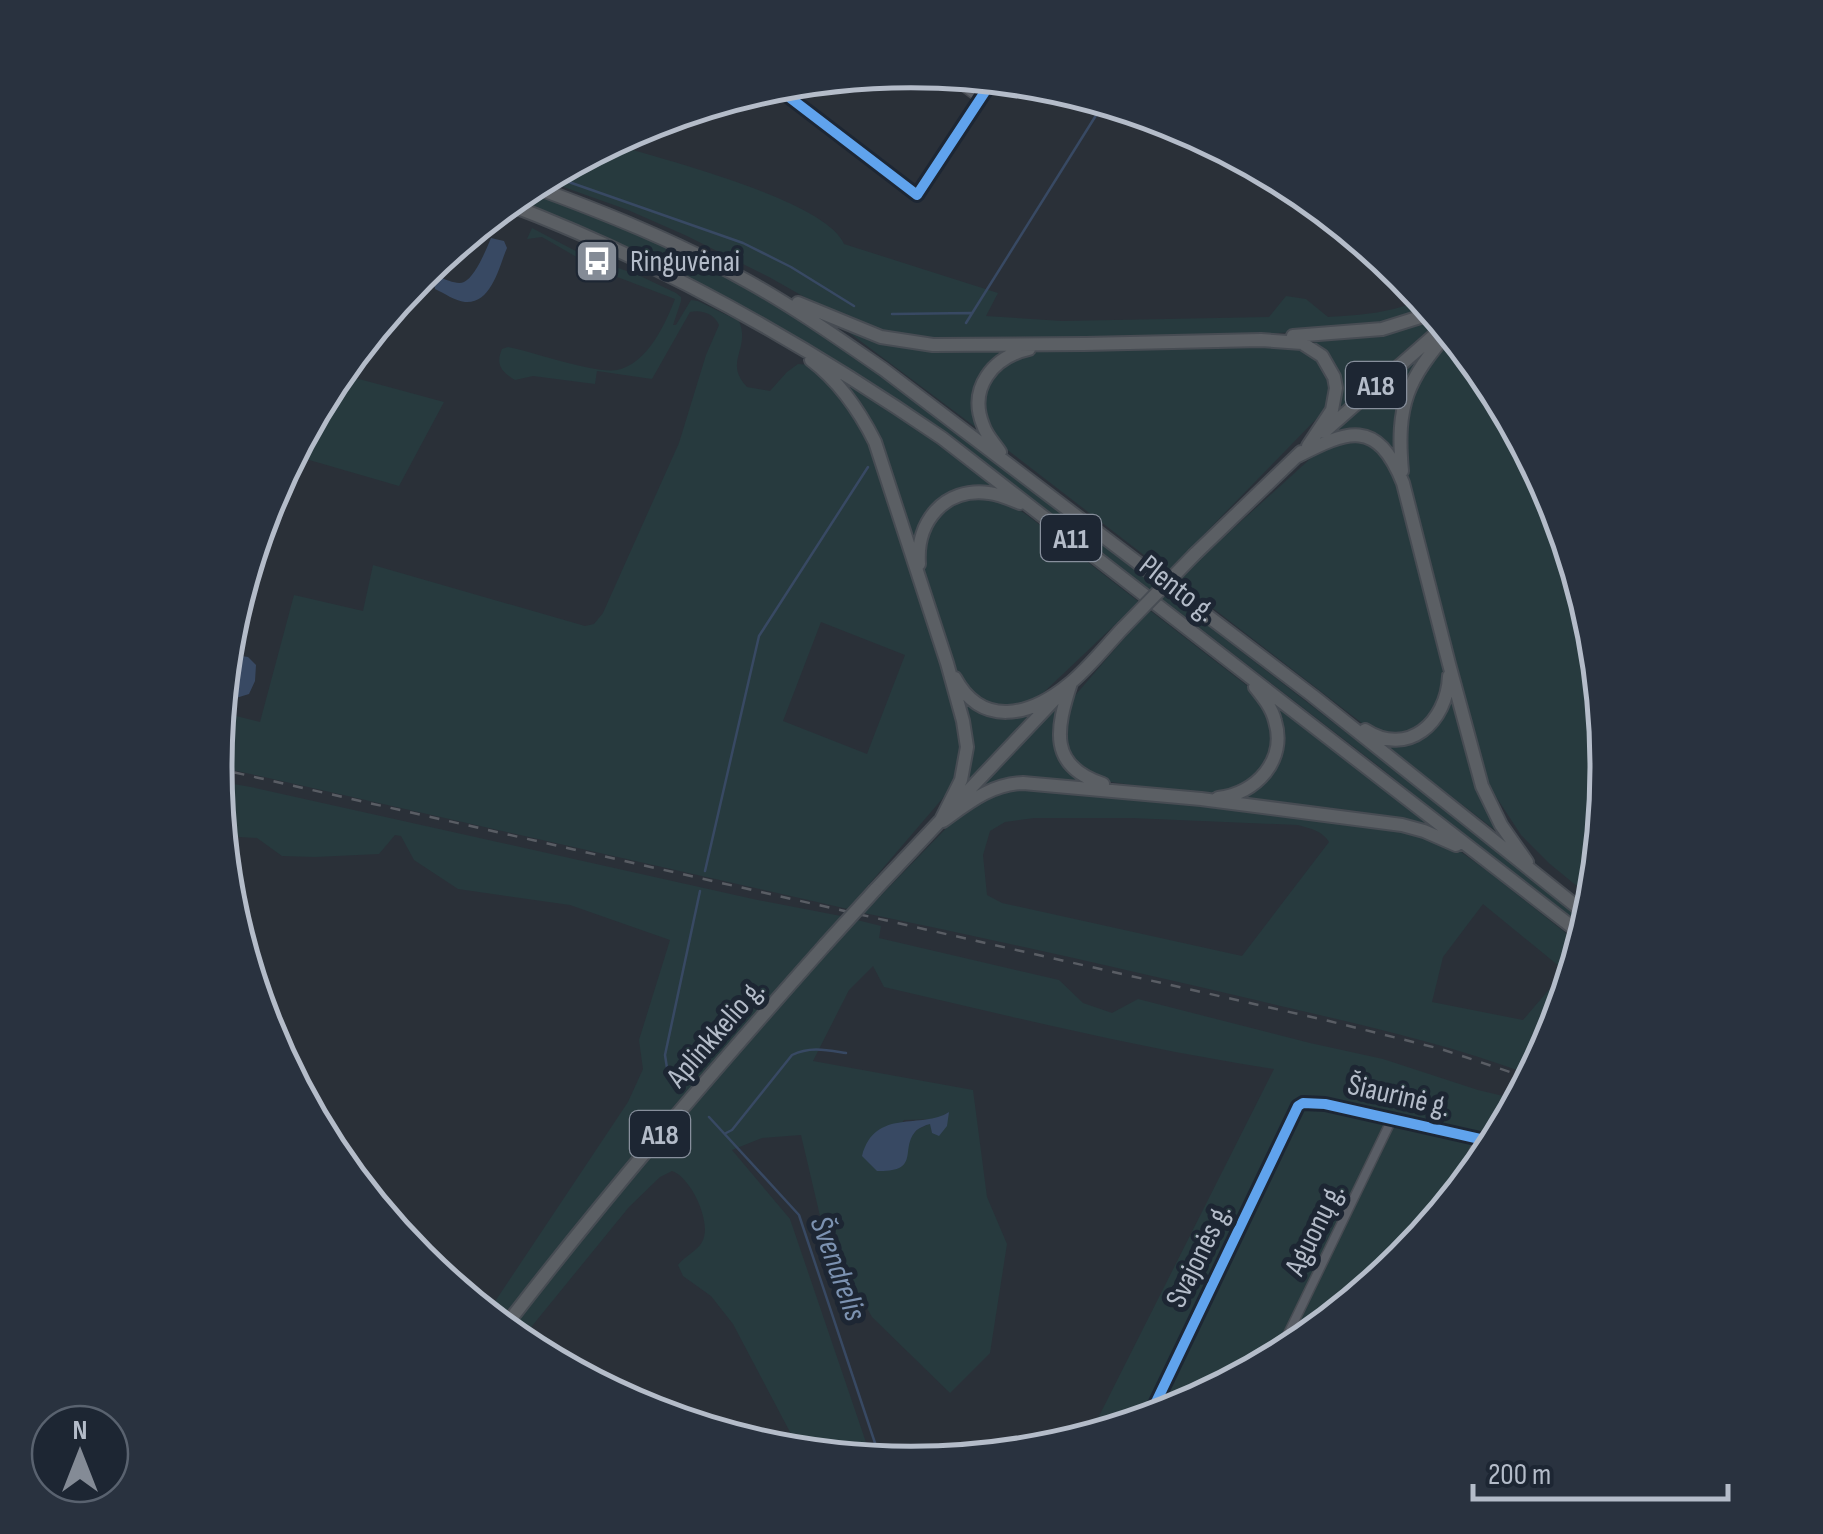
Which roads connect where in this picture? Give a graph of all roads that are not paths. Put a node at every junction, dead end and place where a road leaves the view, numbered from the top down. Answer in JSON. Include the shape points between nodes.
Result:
{"nodes":[{"id":1,"x":968,"y":90,"type":"edge"},
{"id":2,"x":985,"y":92,"type":"edge"},
{"id":3,"x":791,"y":99,"type":"edge"},
{"id":4,"x":980,"y":99,"type":"junction"},
{"id":5,"x":549,"y":193,"type":"edge"},
{"id":6,"x":523,"y":210,"type":"edge"},
{"id":7,"x":745,"y":280,"type":"junction"},
{"id":8,"x":747,"y":316,"type":"junction"},
{"id":9,"x":1420,"y":317,"type":"edge"},
{"id":10,"x":1437,"y":337,"type":"edge"},
{"id":11,"x":1260,"y":340,"type":"junction"},
{"id":12,"x":1440,"y":340,"type":"edge"},
{"id":13,"x":1085,"y":344,"type":"junction"},
{"id":14,"x":1308,"y":446,"type":"junction"},
{"id":15,"x":1296,"y":457,"type":"junction"},
{"id":16,"x":1011,"y":466,"type":"junction"},
{"id":17,"x":1403,"y":483,"type":"junction"},
{"id":18,"x":1032,"y":507,"type":"junction"},
{"id":19,"x":920,"y":582,"type":"junction"},
{"id":20,"x":947,"y":662,"type":"junction"},
{"id":21,"x":1448,"y":664,"type":"junction"},
{"id":22,"x":1242,"y":670,"type":"junction"},
{"id":23,"x":1070,"y":684,"type":"junction"},
{"id":24,"x":1313,"y":696,"type":"junction"},
{"id":25,"x":1124,"y":791,"type":"junction"},
{"id":26,"x":1201,"y":799,"type":"junction"},
{"id":27,"x":939,"y":822,"type":"junction"},
{"id":28,"x":1502,"y":872,"type":"junction"},
{"id":29,"x":1534,"y":872,"type":"junction"},
{"id":30,"x":1576,"y":907,"type":"edge"},
{"id":31,"x":1572,"y":927,"type":"edge"},
{"id":32,"x":1294,"y":1112,"type":"joint"},
{"id":33,"x":1392,"y":1119,"type":"junction"},
{"id":34,"x":1480,"y":1139,"type":"edge"},
{"id":35,"x":513,"y":1317,"type":"edge"},
{"id":36,"x":1288,"y":1332,"type":"edge"},
{"id":37,"x":1156,"y":1401,"type":"edge"}],
"edges":[{"from":1,"to":4,"type":"street"},
{"from":2,"to":4,"type":"street"},
{"from":3,"to":4,"type":"street","via":[[917,195]]},
{"from":5,"to":7,"type":"highway","name":"Plento g.","number":"A11"},
{"from":6,"to":8,"type":"highway","name":"Plento g.","number":"A11"},
{"from":7,"to":13,"type":"highway","via":[[856,329],[906,342]]},
{"from":7,"to":16,"type":"highway","name":"Plento g.","number":"A11","via":[[883,368]]},
{"from":8,"to":18,"type":"highway","name":"Plento g.","number":"A11","via":[[891,403]]},
{"from":8,"to":19,"type":"highway","via":[[814,362],[863,417]]},
{"from":9,"to":11,"type":"highway","via":[[1382,330]]},
{"from":10,"to":14,"type":"highway","name":"Aplinkkelio g.","number":"A18"},
{"from":11,"to":13,"type":"highway"},
{"from":11,"to":14,"type":"highway","via":[[1302,344],[1329,365],[1335,400]]},
{"from":12,"to":17,"type":"highway","via":[[1403,404]]},
{"from":13,"to":16,"type":"highway","via":[[1017,352],[985,378],[978,398],[982,424]]},
{"from":14,"to":15,"type":"highway","name":"Aplinkkelio g.","number":"A18"},
{"from":15,"to":17,"type":"highway","via":[[1334,438],[1362,436],[1384,448]]},
{"from":15,"to":23,"type":"highway","name":"Aplinkkelio g.","number":"A18","bridge":true},
{"from":16,"to":24,"type":"highway","name":"Plento g.","number":"A11"},
{"from":17,"to":21,"type":"highway"},
{"from":18,"to":19,"type":"highway","via":[[992,493],[944,502],[920,540]]},
{"from":18,"to":22,"type":"highway","name":"Plento g.","number":"A11"},
{"from":19,"to":20,"type":"highway"},
{"from":20,"to":23,"type":"highway","via":[[970,698],[994,711],[1022,710]]},
{"from":20,"to":27,"type":"highway","via":[[967,747],[961,780]]},
{"from":21,"to":24,"type":"highway","via":[[1443,708],[1410,736],[1374,736]]},
{"from":21,"to":29,"type":"highway","via":[[1490,806]]},
{"from":22,"to":26,"type":"highway","via":[[1275,719],[1274,756],[1264,776],[1242,792]]},
{"from":22,"to":28,"type":"highway","name":"Plento g.","number":"A11"},
{"from":23,"to":25,"type":"highway","via":[[1060,716],[1065,758],[1085,778]]},
{"from":23,"to":27,"type":"highway","name":"Aplinkkelio g.","number":"A18"},
{"from":24,"to":29,"type":"highway","name":"Plento g.","number":"A11"},
{"from":25,"to":26,"type":"highway"},
{"from":25,"to":27,"type":"highway","via":[[1010,783]]},
{"from":26,"to":28,"type":"highway","via":[[1402,825],[1447,839]]},
{"from":27,"to":35,"type":"highway","name":"Aplinkkelio g.","number":"A18","bridge":true,"via":[[722,1061]]},
{"from":28,"to":31,"type":"highway","name":"Plento g.","number":"A11"},
{"from":29,"to":30,"type":"highway","name":"Plento g.","number":"A11"},
{"from":32,"to":33,"type":"street","name":"Šiaurinė g.","via":[[1313,1102]]},
{"from":32,"to":37,"type":"street","name":"Svajonės g."},
{"from":33,"to":34,"type":"street","name":"Šiaurinė g."},
{"from":33,"to":36,"type":"street","name":"Aguonų g."}]}
